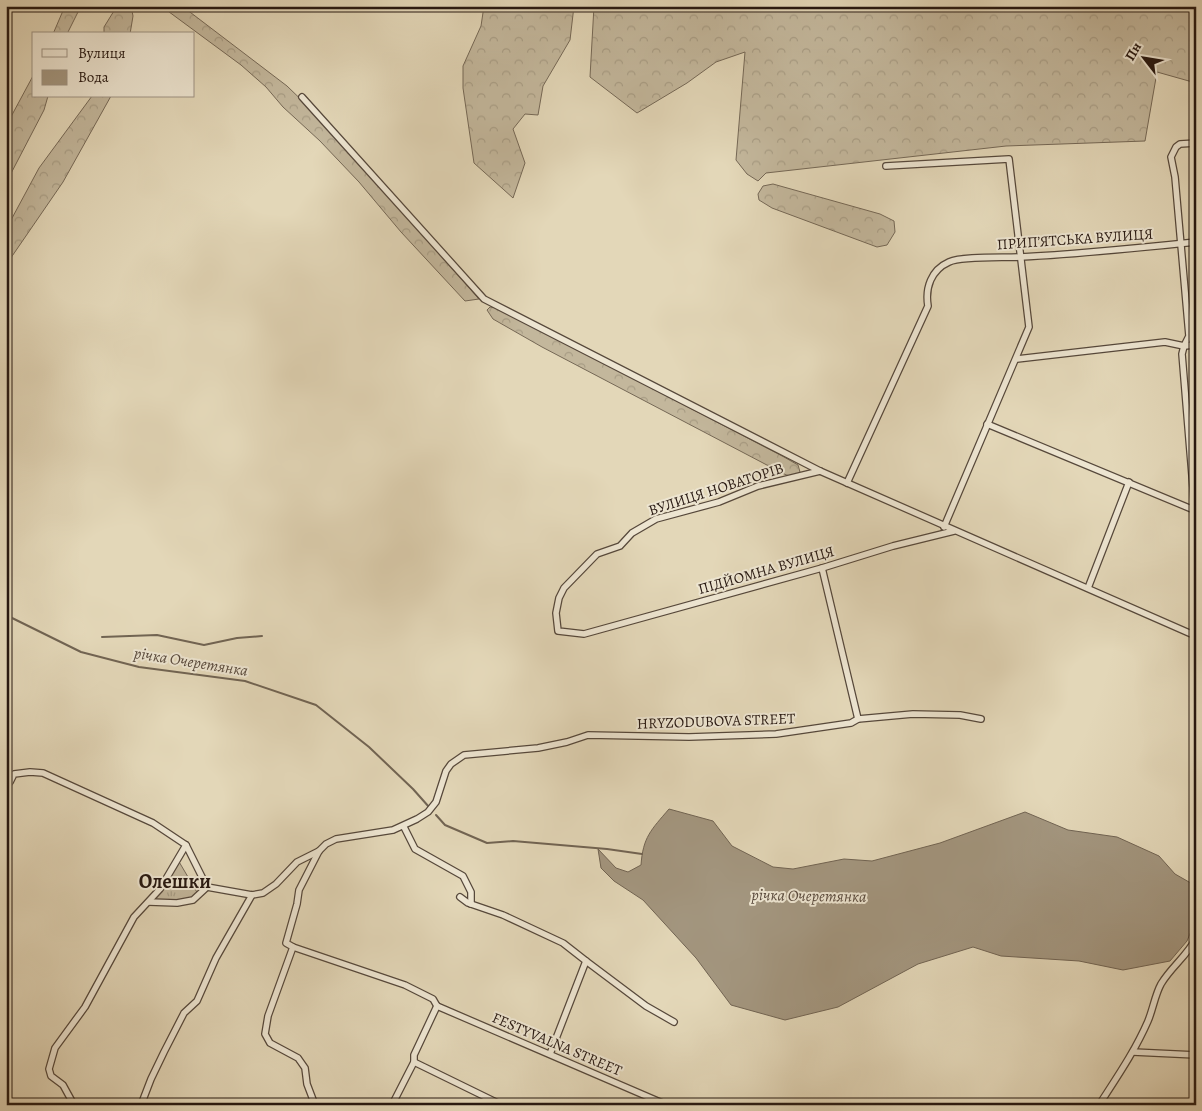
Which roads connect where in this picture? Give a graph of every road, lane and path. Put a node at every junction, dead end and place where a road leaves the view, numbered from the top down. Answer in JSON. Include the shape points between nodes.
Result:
{"nodes":[{"id":1,"x":302,"y":97,"type":"dead end"},
{"id":2,"x":1196,"y":143,"type":"edge"},
{"id":3,"x":886,"y":166,"type":"dead end"},
{"id":4,"x":1196,"y":242,"type":"edge"},
{"id":5,"x":1181,"y":244,"type":"junction"},
{"id":6,"x":1020,"y":257,"type":"junction"},
{"id":7,"x":1196,"y":345,"type":"edge"},
{"id":8,"x":1184,"y":346,"type":"junction"},
{"id":9,"x":1016,"y":359,"type":"junction"},
{"id":10,"x":987,"y":424,"type":"junction"},
{"id":11,"x":820,"y":471,"type":"junction"},
{"id":12,"x":1129,"y":482,"type":"junction"},
{"id":13,"x":848,"y":483,"type":"junction"},
{"id":14,"x":1194,"y":510,"type":"junction"},
{"id":15,"x":944,"y":527,"type":"junction"},
{"id":16,"x":954,"y":531,"type":"junction"},
{"id":17,"x":1195,"y":539,"type":"edge"},
{"id":18,"x":822,"y":568,"type":"junction"},
{"id":19,"x":1088,"y":588,"type":"junction"},
{"id":20,"x":1196,"y":601,"type":"edge"},
{"id":21,"x":584,"y":634,"type":"joint"},
{"id":22,"x":1196,"y":636,"type":"edge"},
{"id":23,"x":858,"y":719,"type":"junction"},
{"id":24,"x":982,"y":720,"type":"dead end"},
{"id":25,"x":10,"y":782,"type":"dead end"},
{"id":26,"x":404,"y":826,"type":"junction"},
{"id":27,"x":186,"y":845,"type":"junction"},
{"id":28,"x":319,"y":851,"type":"junction"},
{"id":29,"x":207,"y":887,"type":"junction"},
{"id":30,"x":252,"y":895,"type":"junction"},
{"id":31,"x":460,"y":897,"type":"dead end"},
{"id":32,"x":149,"y":902,"type":"junction"},
{"id":33,"x":471,"y":904,"type":"junction"},
{"id":34,"x":1196,"y":938,"type":"edge"},
{"id":35,"x":293,"y":947,"type":"junction"},
{"id":36,"x":586,"y":961,"type":"junction"},
{"id":37,"x":437,"y":1006,"type":"junction"},
{"id":38,"x":674,"y":1022,"type":"dead end"},
{"id":39,"x":1133,"y":1052,"type":"junction"},
{"id":40,"x":550,"y":1054,"type":"junction"},
{"id":41,"x":1196,"y":1055,"type":"edge"},
{"id":42,"x":414,"y":1062,"type":"junction"},
{"id":43,"x":74,"y":1105,"type":"edge"},
{"id":44,"x":141,"y":1105,"type":"edge"},
{"id":45,"x":315,"y":1105,"type":"edge"},
{"id":46,"x":392,"y":1105,"type":"edge"},
{"id":47,"x":502,"y":1105,"type":"edge"},
{"id":48,"x":667,"y":1105,"type":"edge"},
{"id":49,"x":1100,"y":1105,"type":"edge"}],
"edges":[{"from":1,"to":11,"type":"street","via":[[484,299]]},
{"from":2,"to":5,"type":"street","via":[[1180,144],[1172,157]]},
{"from":3,"to":6,"type":"street","via":[[1009,159]]},
{"from":4,"to":5,"type":"street","name":"ПРИП’ЯТСЬКА ВУЛИЦЯ"},
{"from":5,"to":6,"type":"street","name":"ПРИП’ЯТСЬКА ВУЛИЦЯ"},
{"from":5,"to":8,"type":"street","via":[[1189,336]]},
{"from":6,"to":9,"type":"street","via":[[1029,327]]},
{"from":6,"to":13,"type":"street","name":"ПРИП’ЯТСЬКА ВУЛИЦЯ","via":[[957,259],[936,270],[926,296],[928,306]]},
{"from":7,"to":8,"type":"street"},
{"from":8,"to":9,"type":"street","via":[[1165,342]]},
{"from":8,"to":14,"type":"street"},
{"from":9,"to":10,"type":"street"},
{"from":10,"to":12,"type":"street"},
{"from":10,"to":15,"type":"street"},
{"from":11,"to":13,"type":"street"},
{"from":11,"to":21,"type":"street","name":"ВУЛИЦЯ НОВАТОРІВ","via":[[758,486],[719,502],[656,519],[632,533],[620,546],[597,554],[564,588],[556,613],[558,630]]},
{"from":12,"to":14,"type":"street"},
{"from":12,"to":19,"type":"street"},
{"from":13,"to":15,"type":"street"},
{"from":14,"to":17,"type":"street"},
{"from":15,"to":16,"type":"street"},
{"from":16,"to":18,"type":"street","name":"ПІДЙОМНА ВУЛИЦЯ"},
{"from":16,"to":19,"type":"street"},
{"from":17,"to":20,"type":"street"},
{"from":18,"to":21,"type":"street","name":"ПІДЙОМНА ВУЛИЦЯ"},
{"from":18,"to":23,"type":"street"},
{"from":19,"to":22,"type":"street"},
{"from":23,"to":24,"type":"street","name":"HRYZODUBOVA STREET","via":[[913,714],[960,715]]},
{"from":23,"to":26,"type":"street","name":"HRYZODUBOVA STREET","via":[[851,723],[776,734],[689,737],[588,735],[538,748],[464,754],[446,771],[436,802],[428,812]]},
{"from":25,"to":27,"type":"street","via":[[14,774],[43,773],[153,823]]},
{"from":26,"to":28,"type":"street","name":"HRYZODUBOVA STREET","via":[[336,839]]},
{"from":26,"to":33,"type":"street","via":[[415,849],[463,876],[471,892]]},
{"from":27,"to":29,"type":"street"},
{"from":27,"to":32,"type":"street"},
{"from":28,"to":30,"type":"street","name":"HRYZODUBOVA STREET","via":[[297,862],[263,893]]},
{"from":28,"to":35,"type":"street","via":[[299,890],[286,943]]},
{"from":29,"to":30,"type":"street"},
{"from":29,"to":32,"type":"street","via":[[193,900]]},
{"from":30,"to":44,"type":"street","via":[[216,958],[198,1002],[184,1013]]},
{"from":31,"to":33,"type":"street"},
{"from":32,"to":43,"type":"street","via":[[134,917],[85,1007],[55,1048],[49,1070],[51,1076],[64,1085]]},
{"from":33,"to":36,"type":"street","via":[[563,943]]},
{"from":34,"to":39,"type":"street","via":[[1158,989]]},
{"from":35,"to":37,"type":"street","name":"FESTYVALNA STREET","via":[[405,985],[433,999]]},
{"from":35,"to":45,"type":"street","via":[[268,1016],[265,1034],[270,1043],[298,1058],[305,1068]]},
{"from":36,"to":38,"type":"street","via":[[646,1006]]},
{"from":36,"to":40,"type":"street"},
{"from":37,"to":40,"type":"street","name":"FESTYVALNA STREET"},
{"from":37,"to":42,"type":"street","via":[[414,1054]]},
{"from":39,"to":41,"type":"street"},
{"from":39,"to":49,"type":"street"},
{"from":40,"to":48,"type":"street","name":"FESTYVALNA STREET"},
{"from":42,"to":46,"type":"street"},
{"from":42,"to":47,"type":"street"}]}
